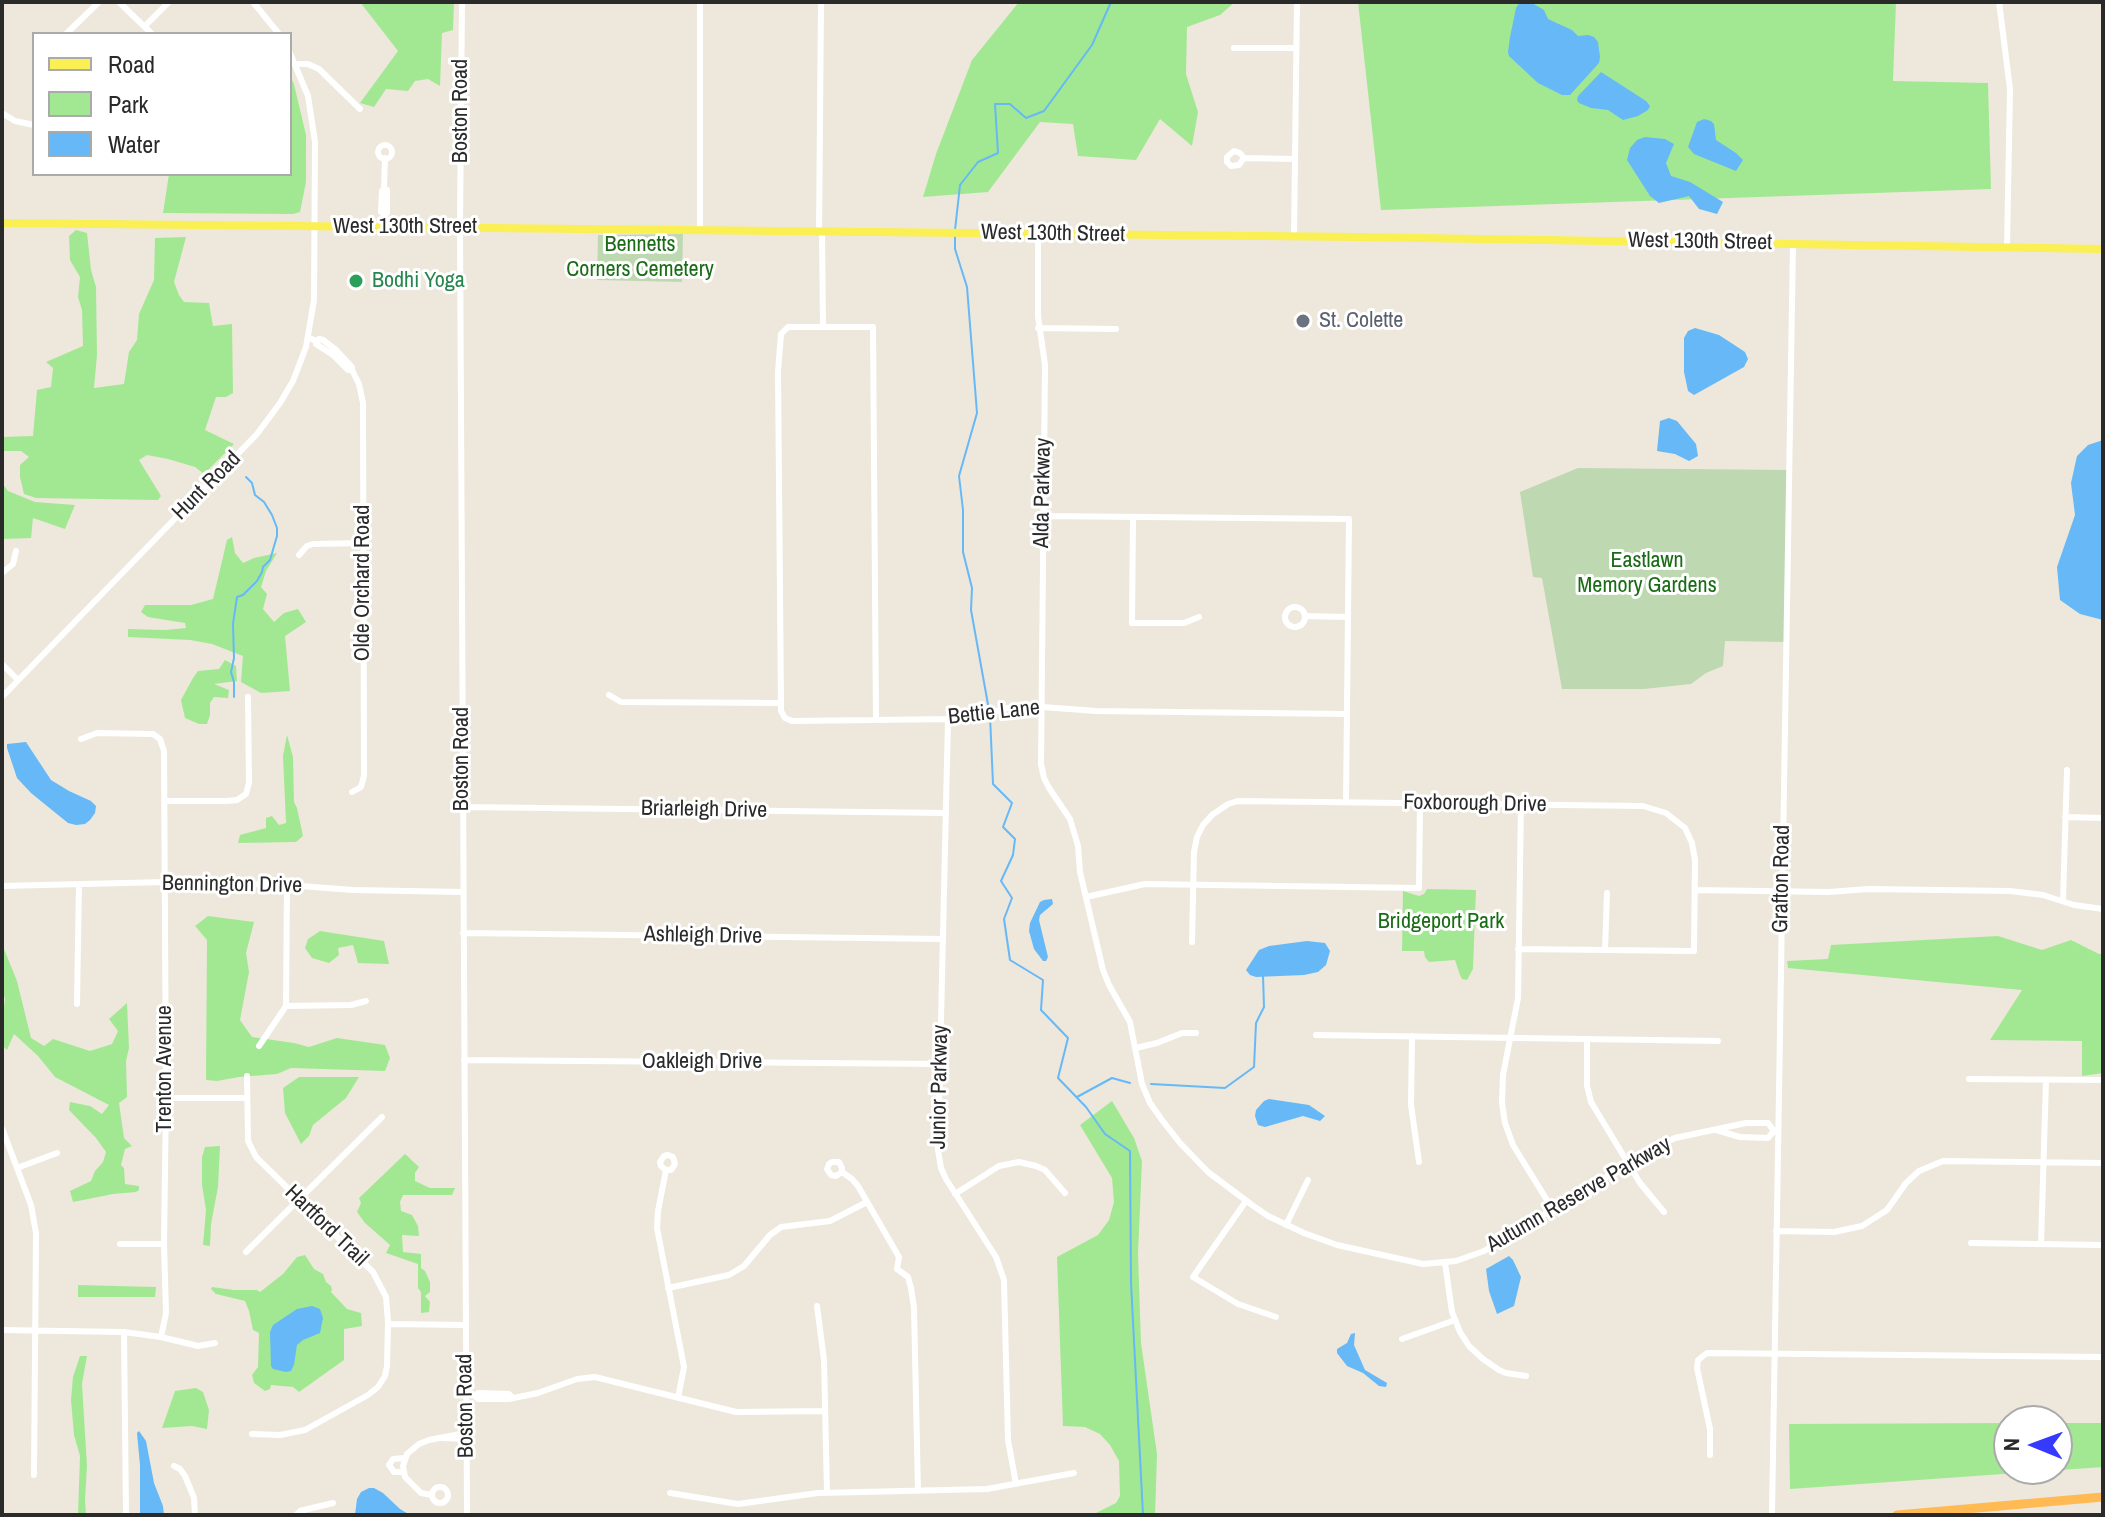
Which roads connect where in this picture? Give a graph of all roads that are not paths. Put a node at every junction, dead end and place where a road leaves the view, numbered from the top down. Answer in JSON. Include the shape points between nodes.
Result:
{"nodes":[{"id":1,"x":99,"y":2,"type":"edge"},
{"id":2,"x":119,"y":2,"type":"edge"},
{"id":3,"x":169,"y":2,"type":"edge"},
{"id":4,"x":253,"y":2,"type":"edge"},
{"id":5,"x":462,"y":2,"type":"edge"},
{"id":6,"x":700,"y":2,"type":"edge"},
{"id":7,"x":821,"y":2,"type":"edge"},
{"id":8,"x":1297,"y":2,"type":"edge"},
{"id":9,"x":1999,"y":2,"type":"edge"},
{"id":10,"x":145,"y":26,"type":"junction"},
{"id":11,"x":68,"y":32,"type":"edge"},
{"id":12,"x":150,"y":32,"type":"edge"},
{"id":13,"x":277,"y":32,"type":"edge"},
{"id":14,"x":1234,"y":48,"type":"dead end"},
{"id":15,"x":1296,"y":48,"type":"junction"},
{"id":16,"x":292,"y":57,"type":"edge"},
{"id":17,"x":295,"y":64,"type":"junction"},
{"id":18,"x":360,"y":109,"type":"dead end"},
{"id":19,"x":2,"y":113,"type":"edge"},
{"id":20,"x":32,"y":125,"type":"edge"},
{"id":21,"x":385,"y":158,"type":"dead end"},
{"id":22,"x":1244,"y":158,"type":"dead end"},
{"id":23,"x":1295,"y":159,"type":"junction"},
{"id":24,"x":2,"y":223,"type":"edge"},
{"id":25,"x":315,"y":227,"type":"junction"},
{"id":26,"x":384,"y":227,"type":"junction"},
{"id":27,"x":460,"y":227,"type":"junction"},
{"id":28,"x":700,"y":230,"type":"junction"},
{"id":29,"x":821,"y":232,"type":"junction"},
{"id":30,"x":1038,"y":234,"type":"junction"},
{"id":31,"x":1294,"y":237,"type":"junction"},
{"id":32,"x":1793,"y":243,"type":"junction"},
{"id":33,"x":2007,"y":247,"type":"junction"},
{"id":34,"x":2103,"y":249,"type":"edge"},
{"id":35,"x":823,"y":327,"type":"junction"},
{"id":36,"x":1038,"y":328,"type":"junction"},
{"id":37,"x":1116,"y":329,"type":"dead end"},
{"id":38,"x":312,"y":339,"type":"junction"},
{"id":39,"x":1043,"y":516,"type":"junction"},
{"id":40,"x":1133,"y":517,"type":"junction"},
{"id":41,"x":363,"y":543,"type":"junction"},
{"id":42,"x":16,"y":551,"type":"dead end"},
{"id":43,"x":299,"y":555,"type":"dead end"},
{"id":44,"x":2,"y":573,"type":"edge"},
{"id":45,"x":1305,"y":616,"type":"dead end"},
{"id":46,"x":1199,"y":617,"type":"dead end"},
{"id":47,"x":1348,"y":617,"type":"junction"},
{"id":48,"x":2,"y":664,"type":"edge"},
{"id":49,"x":18,"y":680,"type":"junction"},
{"id":50,"x":609,"y":695,"type":"dead end"},
{"id":51,"x":2,"y":697,"type":"edge"},
{"id":52,"x":248,"y":697,"type":"dead end"},
{"id":53,"x":781,"y":703,"type":"junction"},
{"id":54,"x":1041,"y":707,"type":"junction"},
{"id":55,"x":1346,"y":714,"type":"junction"},
{"id":56,"x":948,"y":719,"type":"junction"},
{"id":57,"x":876,"y":720,"type":"junction"},
{"id":58,"x":81,"y":739,"type":"dead end"},
{"id":59,"x":1040,"y":753,"type":"joint"},
{"id":60,"x":2067,"y":770,"type":"dead end"},
{"id":61,"x":352,"y":792,"type":"dead end"},
{"id":62,"x":164,"y":801,"type":"junction"},
{"id":63,"x":1346,"y":802,"type":"junction"},
{"id":64,"x":1420,"y":803,"type":"junction"},
{"id":65,"x":1521,"y":804,"type":"junction"},
{"id":66,"x":463,"y":807,"type":"junction"},
{"id":67,"x":946,"y":813,"type":"junction"},
{"id":68,"x":2065,"y":817,"type":"junction"},
{"id":69,"x":2103,"y":818,"type":"edge"},
{"id":70,"x":165,"y":882,"type":"junction"},
{"id":71,"x":79,"y":884,"type":"junction"},
{"id":72,"x":1193,"y":884,"type":"junction"},
{"id":73,"x":287,"y":885,"type":"junction"},
{"id":74,"x":2,"y":886,"type":"edge"},
{"id":75,"x":1695,"y":890,"type":"junction"},
{"id":76,"x":463,"y":892,"type":"junction"},
{"id":77,"x":1781,"y":892,"type":"junction"},
{"id":78,"x":1607,"y":893,"type":"dead end"},
{"id":79,"x":1086,"y":897,"type":"junction"},
{"id":80,"x":2063,"y":901,"type":"junction"},
{"id":81,"x":2103,"y":909,"type":"edge"},
{"id":82,"x":463,"y":933,"type":"junction"},
{"id":83,"x":943,"y":939,"type":"junction"},
{"id":84,"x":1192,"y":942,"type":"dead end"},
{"id":85,"x":1518,"y":949,"type":"junction"},
{"id":86,"x":1605,"y":950,"type":"junction"},
{"id":87,"x":366,"y":1001,"type":"dead end"},
{"id":88,"x":77,"y":1004,"type":"dead end"},
{"id":89,"x":286,"y":1006,"type":"junction"},
{"id":90,"x":1196,"y":1033,"type":"dead end"},
{"id":91,"x":1316,"y":1035,"type":"dead end"},
{"id":92,"x":1412,"y":1036,"type":"junction"},
{"id":93,"x":1510,"y":1038,"type":"junction"},
{"id":94,"x":1587,"y":1039,"type":"junction"},
{"id":95,"x":1718,"y":1041,"type":"dead end"},
{"id":96,"x":259,"y":1046,"type":"dead end"},
{"id":97,"x":1136,"y":1048,"type":"junction"},
{"id":98,"x":464,"y":1060,"type":"junction"},
{"id":99,"x":940,"y":1064,"type":"junction"},
{"id":100,"x":247,"y":1076,"type":"dead end"},
{"id":101,"x":1969,"y":1079,"type":"dead end"},
{"id":102,"x":2046,"y":1080,"type":"junction"},
{"id":103,"x":2103,"y":1080,"type":"edge"},
{"id":104,"x":166,"y":1098,"type":"junction"},
{"id":105,"x":247,"y":1098,"type":"junction"},
{"id":106,"x":382,"y":1117,"type":"dead end"},
{"id":107,"x":2,"y":1128,"type":"edge"},
{"id":108,"x":1716,"y":1130,"type":"junction"},
{"id":109,"x":1776,"y":1131,"type":"junction"},
{"id":110,"x":57,"y":1153,"type":"dead end"},
{"id":111,"x":1419,"y":1162,"type":"dead end"},
{"id":112,"x":2043,"y":1162,"type":"junction"},
{"id":113,"x":2103,"y":1163,"type":"edge"},
{"id":114,"x":1628,"y":1164,"type":"junction"},
{"id":115,"x":17,"y":1168,"type":"junction"},
{"id":116,"x":666,"y":1170,"type":"dead end"},
{"id":117,"x":842,"y":1172,"type":"dead end"},
{"id":118,"x":1308,"y":1180,"type":"dead end"},
{"id":119,"x":1065,"y":1193,"type":"dead end"},
{"id":120,"x":955,"y":1194,"type":"junction"},
{"id":121,"x":299,"y":1200,"type":"junction"},
{"id":122,"x":1246,"y":1201,"type":"junction"},
{"id":123,"x":867,"y":1202,"type":"junction"},
{"id":124,"x":1553,"y":1210,"type":"junction"},
{"id":125,"x":1664,"y":1212,"type":"dead end"},
{"id":126,"x":1286,"y":1225,"type":"junction"},
{"id":127,"x":1776,"y":1231,"type":"junction"},
{"id":128,"x":1971,"y":1243,"type":"dead end"},
{"id":129,"x":120,"y":1244,"type":"dead end"},
{"id":130,"x":164,"y":1244,"type":"junction"},
{"id":131,"x":2041,"y":1244,"type":"junction"},
{"id":132,"x":2103,"y":1245,"type":"edge"},
{"id":133,"x":246,"y":1252,"type":"dead end"},
{"id":134,"x":1445,"y":1263,"type":"junction"},
{"id":135,"x":668,"y":1288,"type":"junction"},
{"id":136,"x":817,"y":1306,"type":"dead end"},
{"id":137,"x":1276,"y":1317,"type":"dead end"},
{"id":138,"x":1455,"y":1320,"type":"junction"},
{"id":139,"x":388,"y":1324,"type":"junction"},
{"id":140,"x":465,"y":1325,"type":"junction"},
{"id":141,"x":2,"y":1330,"type":"edge"},
{"id":142,"x":35,"y":1330,"type":"junction"},
{"id":143,"x":124,"y":1332,"type":"junction"},
{"id":144,"x":161,"y":1337,"type":"junction"},
{"id":145,"x":1402,"y":1339,"type":"dead end"},
{"id":146,"x":215,"y":1343,"type":"dead end"},
{"id":147,"x":1775,"y":1353,"type":"junction"},
{"id":148,"x":2103,"y":1357,"type":"edge"},
{"id":149,"x":1526,"y":1376,"type":"dead end"},
{"id":150,"x":466,"y":1397,"type":"junction"},
{"id":151,"x":678,"y":1398,"type":"junction"},
{"id":152,"x":825,"y":1411,"type":"junction"},
{"id":153,"x":252,"y":1434,"type":"dead end"},
{"id":154,"x":466,"y":1436,"type":"junction"},
{"id":155,"x":1710,"y":1455,"type":"dead end"},
{"id":156,"x":405,"y":1458,"type":"junction"},
{"id":157,"x":174,"y":1466,"type":"dead end"},
{"id":158,"x":404,"y":1472,"type":"junction"},
{"id":159,"x":1074,"y":1473,"type":"dead end"},
{"id":160,"x":34,"y":1475,"type":"dead end"},
{"id":161,"x":1016,"y":1484,"type":"junction"},
{"id":162,"x":918,"y":1491,"type":"junction"},
{"id":163,"x":670,"y":1493,"type":"dead end"},
{"id":164,"x":827,"y":1493,"type":"junction"},
{"id":165,"x":432,"y":1495,"type":"dead end"},
{"id":166,"x":2103,"y":1497,"type":"edge"},
{"id":167,"x":333,"y":1503,"type":"dead end"},
{"id":168,"x":126,"y":1515,"type":"edge"},
{"id":169,"x":195,"y":1515,"type":"edge"},
{"id":170,"x":296,"y":1515,"type":"edge"},
{"id":171,"x":467,"y":1515,"type":"edge"},
{"id":172,"x":1772,"y":1515,"type":"edge"},
{"id":173,"x":1897,"y":1515,"type":"edge"}],
"edges":[{"from":1,"to":11,"type":"street"},
{"from":2,"to":10,"type":"street"},
{"from":3,"to":10,"type":"street"},
{"from":4,"to":13,"type":"street"},
{"from":5,"to":27,"type":"street","name":"Boston Road"},
{"from":6,"to":28,"type":"street"},
{"from":7,"to":29,"type":"street"},
{"from":8,"to":15,"type":"street"},
{"from":9,"to":33,"type":"street","via":[[2010,89]]},
{"from":10,"to":12,"type":"street"},
{"from":14,"to":15,"type":"street"},
{"from":15,"to":23,"type":"street"},
{"from":16,"to":17,"type":"street","name":"Hunt Road"},
{"from":17,"to":18,"type":"street","via":[[319,69]]},
{"from":17,"to":25,"type":"street","name":"Hunt Road","via":[[314,128]]},
{"from":19,"to":20,"type":"street"},
{"from":21,"to":26,"type":"street"},
{"from":22,"to":23,"type":"street"},
{"from":23,"to":31,"type":"street"},
{"from":24,"to":25,"type":"main road","name":"West 130th Street"},
{"from":25,"to":26,"type":"main road","name":"West 130th Street"},
{"from":25,"to":38,"type":"street","name":"Hunt Road"},
{"from":26,"to":27,"type":"main road","name":"West 130th Street"},
{"from":27,"to":28,"type":"main road","name":"West 130th Street"},
{"from":27,"to":66,"type":"street","name":"Boston Road"},
{"from":28,"to":29,"type":"main road","name":"West 130th Street"},
{"from":29,"to":30,"type":"main road","name":"West 130th Street"},
{"from":29,"to":35,"type":"street"},
{"from":30,"to":31,"type":"main road","name":"West 130th Street"},
{"from":30,"to":36,"type":"street","name":"Alda Parkway"},
{"from":31,"to":32,"type":"main road","name":"West 130th Street"},
{"from":32,"to":33,"type":"main road","name":"West 130th Street"},
{"from":32,"to":77,"type":"street","name":"Grafton Road"},
{"from":33,"to":34,"type":"main road","name":"West 130th Street"},
{"from":35,"to":53,"type":"street","via":[[788,327],[781,334]]},
{"from":35,"to":57,"type":"street","via":[[873,327]]},
{"from":36,"to":37,"type":"street"},
{"from":36,"to":39,"type":"street","name":"Alda Parkway","via":[[1045,365]]},
{"from":38,"to":41,"type":"street","name":"Olde Orchard Road","via":[[352,370],[359,384]]},
{"from":38,"to":49,"type":"street","name":"Hunt Road","via":[[264,426]]},
{"from":39,"to":40,"type":"street"},
{"from":39,"to":54,"type":"street","name":"Alda Parkway"},
{"from":40,"to":46,"type":"street","via":[[1132,623],[1184,623]]},
{"from":40,"to":47,"type":"street","via":[[1349,519]]},
{"from":41,"to":43,"type":"street","via":[[313,544]]},
{"from":41,"to":61,"type":"street","name":"Olde Orchard Road","via":[[364,776],[361,787]]},
{"from":42,"to":44,"type":"street","via":[[13,564]]},
{"from":45,"to":47,"type":"street"},
{"from":47,"to":55,"type":"street"},
{"from":48,"to":49,"type":"street"},
{"from":49,"to":51,"type":"street","name":"Hunt Road"},
{"from":50,"to":53,"type":"street","via":[[621,702]]},
{"from":52,"to":62,"type":"street","via":[[246,794],[227,801]]},
{"from":53,"to":57,"type":"street","name":"Bettie Lane","via":[[783,715],[792,721]]},
{"from":54,"to":55,"type":"street","name":"Bettie Lane"},
{"from":54,"to":56,"type":"street","name":"Bettie Lane"},
{"from":54,"to":59,"type":"street","name":"Alda Parkway"},
{"from":55,"to":63,"type":"street"},
{"from":56,"to":57,"type":"street","name":"Bettie Lane"},
{"from":56,"to":67,"type":"street","name":"Junior Parkway"},
{"from":58,"to":62,"type":"street","name":"Trenton Avenue","via":[[97,733],[157,736],[164,751]]},
{"from":59,"to":79,"type":"street","name":"Autumn Reserve Parkway","via":[[1044,778],[1070,819]]},
{"from":60,"to":68,"type":"street"},
{"from":62,"to":70,"type":"street","name":"Trenton Avenue"},
{"from":63,"to":64,"type":"street","name":"Foxborough Drive"},
{"from":63,"to":72,"type":"street","name":"Foxborough Drive","via":[[1228,804],[1198,833]]},
{"from":64,"to":65,"type":"street","name":"Foxborough Drive"},
{"from":64,"to":72,"type":"street","via":[[1419,888]]},
{"from":65,"to":75,"type":"street","name":"Foxborough Drive","via":[[1643,806],[1661,811],[1677,820],[1691,839]]},
{"from":65,"to":85,"type":"street"},
{"from":66,"to":67,"type":"street","name":"Briarleigh Drive"},
{"from":66,"to":76,"type":"street","name":"Boston Road"},
{"from":67,"to":83,"type":"street","name":"Junior Parkway"},
{"from":68,"to":69,"type":"street"},
{"from":68,"to":80,"type":"street"},
{"from":70,"to":71,"type":"street","name":"Bennington Drive"},
{"from":70,"to":73,"type":"street","name":"Bennington Drive"},
{"from":70,"to":104,"type":"street","name":"Trenton Avenue"},
{"from":71,"to":74,"type":"street","name":"Bennington Drive"},
{"from":71,"to":88,"type":"street"},
{"from":72,"to":79,"type":"street","via":[[1139,884]]},
{"from":72,"to":84,"type":"street","name":"Foxborough Drive"},
{"from":73,"to":76,"type":"street","name":"Bennington Drive"},
{"from":73,"to":89,"type":"street"},
{"from":75,"to":77,"type":"street"},
{"from":75,"to":86,"type":"street","name":"Foxborough Drive","via":[[1694,951]]},
{"from":76,"to":82,"type":"street","name":"Boston Road"},
{"from":77,"to":80,"type":"street","via":[[2010,891]]},
{"from":77,"to":109,"type":"street","name":"Grafton Road"},
{"from":78,"to":86,"type":"street"},
{"from":79,"to":97,"type":"street","name":"Autumn Reserve Parkway","via":[[1103,970],[1130,1022]]},
{"from":80,"to":81,"type":"street"},
{"from":82,"to":83,"type":"street","name":"Ashleigh Drive"},
{"from":82,"to":98,"type":"street","name":"Boston Road"},
{"from":83,"to":99,"type":"street","name":"Junior Parkway"},
{"from":85,"to":86,"type":"street"},
{"from":85,"to":93,"type":"street"},
{"from":87,"to":89,"type":"street"},
{"from":89,"to":96,"type":"street"},
{"from":90,"to":97,"type":"street"},
{"from":91,"to":92,"type":"street"},
{"from":92,"to":93,"type":"street"},
{"from":92,"to":111,"type":"street","via":[[1411,1105]]},
{"from":93,"to":94,"type":"street"},
{"from":93,"to":124,"type":"street","via":[[1502,1086],[1505,1123]]},
{"from":94,"to":95,"type":"street"},
{"from":94,"to":114,"type":"street","via":[[1588,1093]]},
{"from":97,"to":122,"type":"street","name":"Autumn Reserve Parkway","via":[[1142,1084],[1162,1120],[1208,1172]]},
{"from":98,"to":99,"type":"street","name":"Oakleigh Drive"},
{"from":98,"to":140,"type":"street","name":"Boston Road"},
{"from":99,"to":120,"type":"street","name":"Junior Parkway","via":[[939,1158]]},
{"from":100,"to":105,"type":"street","name":"Hartford Trail"},
{"from":101,"to":102,"type":"street"},
{"from":102,"to":103,"type":"street"},
{"from":102,"to":112,"type":"street"},
{"from":104,"to":105,"type":"street"},
{"from":104,"to":130,"type":"street","name":"Trenton Avenue"},
{"from":105,"to":121,"type":"street","name":"Hartford Trail","via":[[250,1147]]},
{"from":106,"to":121,"type":"street"},
{"from":107,"to":115,"type":"street"},
{"from":108,"to":109,"type":"street","name":"Autumn Reserve Parkway","via":[[1746,1138],[1768,1138]]},
{"from":108,"to":109,"type":"street","name":"Autumn Reserve Parkway","via":[[1768,1123]]},
{"from":108,"to":114,"type":"street","name":"Autumn Reserve Parkway","via":[[1675,1138]]},
{"from":109,"to":127,"type":"street","name":"Grafton Road"},
{"from":110,"to":115,"type":"street"},
{"from":112,"to":113,"type":"street"},
{"from":112,"to":127,"type":"street","via":[[1943,1161],[1919,1171],[1887,1210],[1862,1226],[1834,1232]]},
{"from":112,"to":131,"type":"street"},
{"from":114,"to":124,"type":"street","name":"Autumn Reserve Parkway"},
{"from":114,"to":125,"type":"street"},
{"from":115,"to":142,"type":"street","via":[[36,1233]]},
{"from":116,"to":135,"type":"street","via":[[657,1228]]},
{"from":117,"to":123,"type":"street"},
{"from":118,"to":126,"type":"street"},
{"from":119,"to":120,"type":"street","via":[[1045,1170],[1019,1162],[999,1166]]},
{"from":120,"to":161,"type":"street","name":"Junior Parkway","via":[[996,1257],[1004,1280],[1008,1440]]},
{"from":121,"to":133,"type":"street"},
{"from":121,"to":139,"type":"street","name":"Hartford Trail","via":[[373,1272],[386,1297]]},
{"from":122,"to":126,"type":"street","name":"Autumn Reserve Parkway"},
{"from":122,"to":137,"type":"street","via":[[1193,1277],[1238,1304]]},
{"from":123,"to":135,"type":"street","via":[[830,1221],[778,1229],[747,1264],[729,1275]]},
{"from":123,"to":162,"type":"street","via":[[899,1257],[897,1269],[909,1280],[914,1308]]},
{"from":124,"to":134,"type":"street","name":"Autumn Reserve Parkway","via":[[1484,1251]]},
{"from":126,"to":134,"type":"street","name":"Autumn Reserve Parkway","via":[[1361,1251],[1416,1263]]},
{"from":127,"to":147,"type":"street","name":"Grafton Road"},
{"from":128,"to":131,"type":"street"},
{"from":129,"to":130,"type":"street"},
{"from":130,"to":144,"type":"street","name":"Trenton Avenue","via":[[166,1313]]},
{"from":131,"to":132,"type":"street"},
{"from":134,"to":138,"type":"street"},
{"from":135,"to":151,"type":"street","via":[[684,1367]]},
{"from":136,"to":152,"type":"street"},
{"from":138,"to":145,"type":"street"},
{"from":138,"to":149,"type":"street","via":[[1483,1359],[1506,1373]]},
{"from":139,"to":140,"type":"street"},
{"from":139,"to":153,"type":"street","name":"Hartford Trail","via":[[387,1366],[378,1387],[305,1430]]},
{"from":140,"to":150,"type":"street","name":"Boston Road"},
{"from":141,"to":142,"type":"street"},
{"from":142,"to":143,"type":"street"},
{"from":142,"to":160,"type":"street"},
{"from":143,"to":144,"type":"street"},
{"from":143,"to":168,"type":"street"},
{"from":144,"to":146,"type":"street","via":[[198,1346]]},
{"from":147,"to":148,"type":"street"},
{"from":147,"to":155,"type":"street","via":[[1710,1352],[1698,1360]]},
{"from":147,"to":172,"type":"street","name":"Grafton Road"},
{"from":150,"to":151,"type":"street","via":[[538,1393],[588,1377]]},
{"from":150,"to":154,"type":"street","name":"Boston Road"},
{"from":151,"to":152,"type":"street","via":[[745,1413]]},
{"from":152,"to":164,"type":"street"},
{"from":154,"to":156,"type":"street","via":[[429,1440]]},
{"from":154,"to":171,"type":"street","name":"Boston Road"},
{"from":156,"to":158,"type":"street"},
{"from":156,"to":158,"type":"street","via":[[389,1465],[394,1472]]},
{"from":157,"to":169,"type":"street","via":[[185,1476]]},
{"from":158,"to":165,"type":"street","via":[[418,1491]]},
{"from":159,"to":161,"type":"street"},
{"from":161,"to":162,"type":"street"},
{"from":162,"to":164,"type":"street"},
{"from":163,"to":164,"type":"street","via":[[738,1504]]},
{"from":166,"to":173,"type":"highway"},
{"from":167,"to":170,"type":"street"}]}
